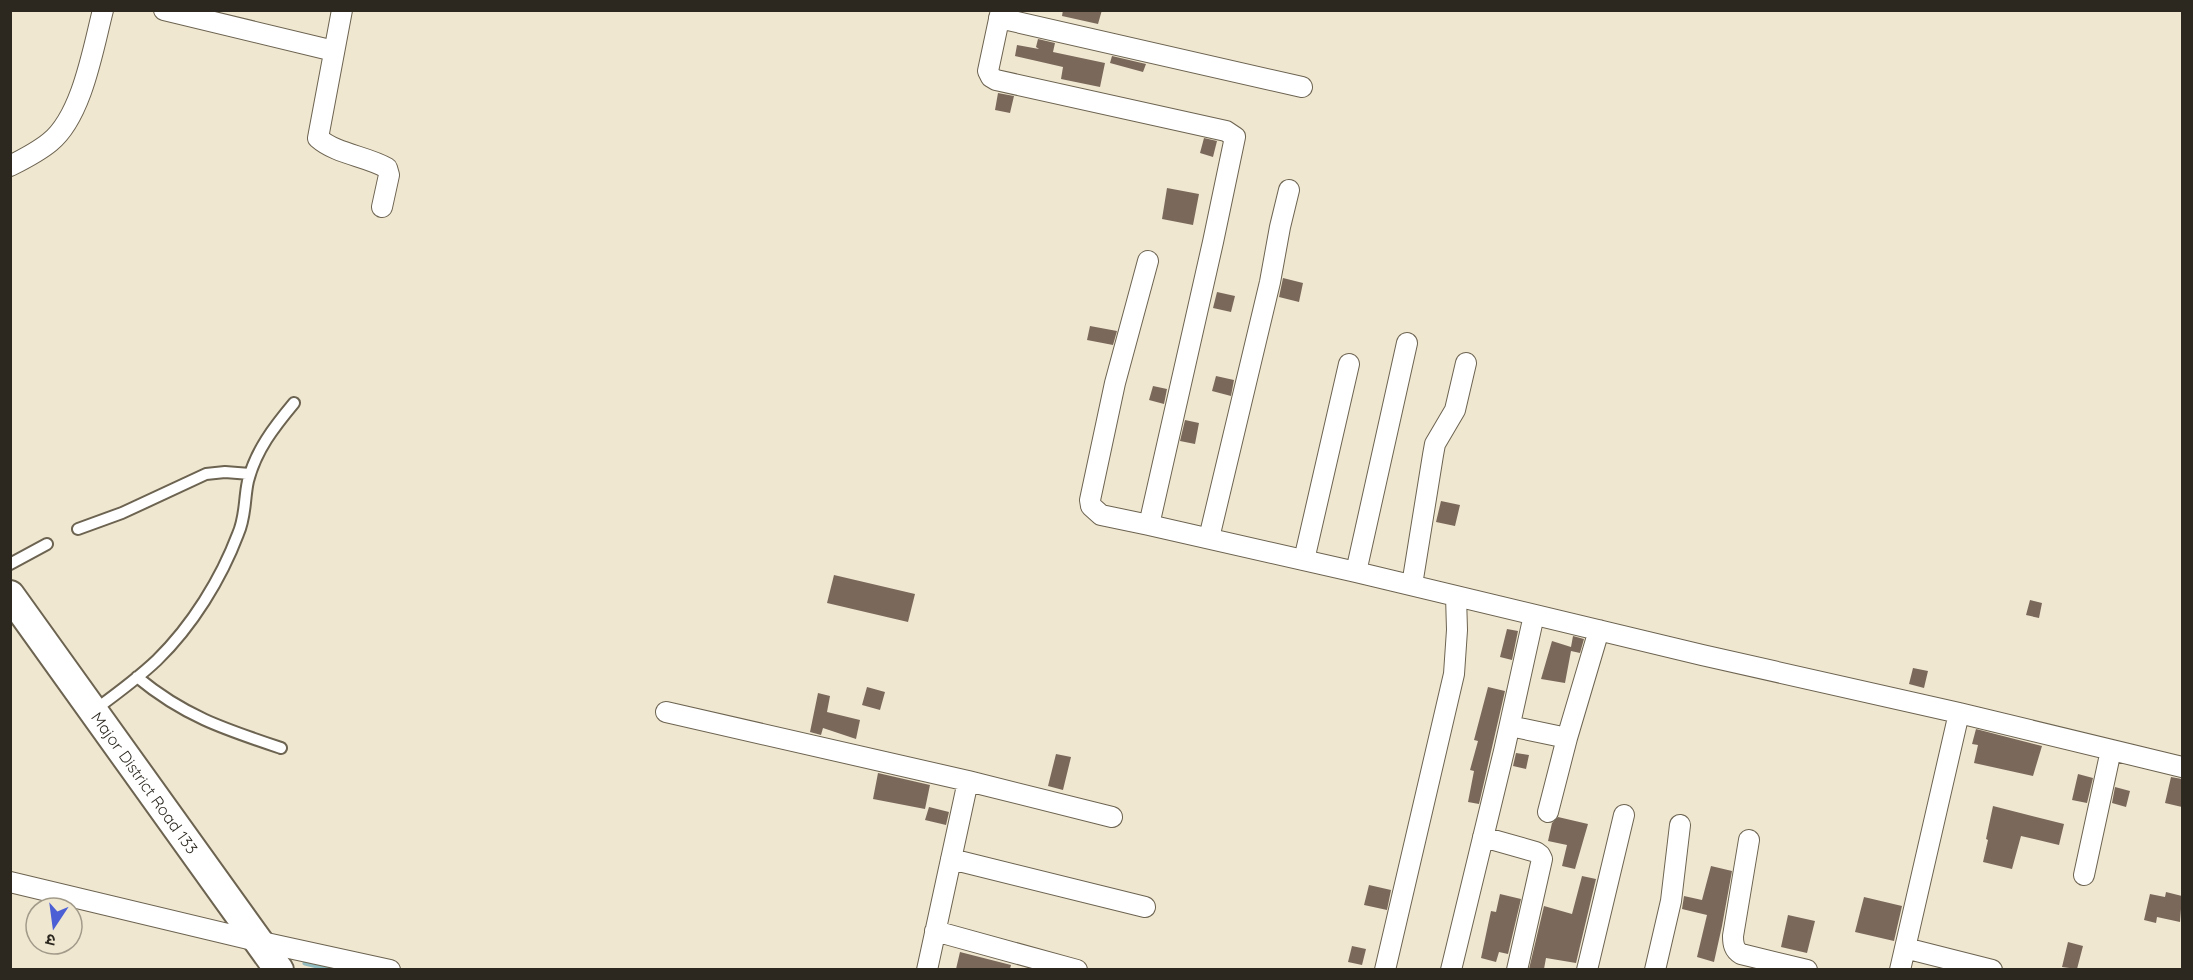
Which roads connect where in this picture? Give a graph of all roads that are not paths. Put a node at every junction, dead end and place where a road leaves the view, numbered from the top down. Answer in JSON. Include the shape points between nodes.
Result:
{"nodes":[{"id":1,"x":103,"y":10,"type":"edge"},
{"id":2,"x":164,"y":10,"type":"edge"},
{"id":3,"x":342,"y":10,"type":"edge"},
{"id":4,"x":1000,"y":14,"type":"edge"},
{"id":5,"x":334,"y":51,"type":"junction"},
{"id":6,"x":1302,"y":87,"type":"dead end"},
{"id":7,"x":10,"y":166,"type":"edge"},
{"id":8,"x":1289,"y":190,"type":"dead end"},
{"id":9,"x":382,"y":207,"type":"dead end"},
{"id":10,"x":1148,"y":261,"type":"dead end"},
{"id":11,"x":1407,"y":343,"type":"dead end"},
{"id":12,"x":1466,"y":363,"type":"dead end"},
{"id":13,"x":1348,"y":364,"type":"dead end"},
{"id":14,"x":294,"y":403,"type":"dead end"},
{"id":15,"x":250,"y":474,"type":"junction"},
{"id":16,"x":1149,"y":525,"type":"junction"},
{"id":17,"x":78,"y":529,"type":"dead end"},
{"id":18,"x":1209,"y":538,"type":"junction"},
{"id":19,"x":47,"y":544,"type":"dead end"},
{"id":20,"x":1304,"y":560,"type":"junction"},
{"id":21,"x":10,"y":564,"type":"edge"},
{"id":22,"x":1356,"y":572,"type":"junction"},
{"id":23,"x":1412,"y":585,"type":"junction"},
{"id":24,"x":10,"y":595,"type":"edge"},
{"id":25,"x":1456,"y":596,"type":"junction"},
{"id":26,"x":1534,"y":615,"type":"junction"},
{"id":27,"x":1599,"y":630,"type":"junction"},
{"id":28,"x":137,"y":677,"type":"junction"},
{"id":29,"x":93,"y":711,"type":"junction"},
{"id":30,"x":666,"y":712,"type":"dead end"},
{"id":31,"x":1959,"y":713,"type":"junction"},
{"id":32,"x":1510,"y":726,"type":"junction"},
{"id":33,"x":1567,"y":738,"type":"junction"},
{"id":34,"x":281,"y":748,"type":"dead end"},
{"id":35,"x":2111,"y":750,"type":"junction"},
{"id":36,"x":2182,"y":767,"type":"edge"},
{"id":37,"x":968,"y":781,"type":"junction"},
{"id":38,"x":1548,"y":812,"type":"dead end"},
{"id":39,"x":1624,"y":815,"type":"dead end"},
{"id":40,"x":1112,"y":817,"type":"dead end"},
{"id":41,"x":1680,"y":825,"type":"dead end"},
{"id":42,"x":1483,"y":837,"type":"junction"},
{"id":43,"x":1749,"y":840,"type":"dead end"},
{"id":44,"x":951,"y":859,"type":"junction"},
{"id":45,"x":2084,"y":875,"type":"dead end"},
{"id":46,"x":10,"y":882,"type":"edge"},
{"id":47,"x":1145,"y":907,"type":"dead end"},
{"id":48,"x":935,"y":931,"type":"junction"},
{"id":49,"x":257,"y":941,"type":"junction"},
{"id":50,"x":1905,"y":948,"type":"junction"},
{"id":51,"x":279,"y":969,"type":"edge"},
{"id":52,"x":390,"y":969,"type":"edge"},
{"id":53,"x":927,"y":969,"type":"edge"},
{"id":54,"x":1077,"y":969,"type":"edge"},
{"id":55,"x":1385,"y":969,"type":"edge"},
{"id":56,"x":1451,"y":969,"type":"edge"},
{"id":57,"x":1517,"y":969,"type":"edge"},
{"id":58,"x":1587,"y":969,"type":"edge"},
{"id":59,"x":1655,"y":969,"type":"edge"},
{"id":60,"x":1807,"y":969,"type":"edge"},
{"id":61,"x":1900,"y":969,"type":"edge"},
{"id":62,"x":1992,"y":969,"type":"edge"}],
"edges":[{"from":1,"to":7,"type":"street","via":[[81,93],[69,116],[52,141]]},
{"from":2,"to":5,"type":"street"},
{"from":3,"to":5,"type":"street"},
{"from":4,"to":6,"type":"street"},
{"from":4,"to":16,"type":"street","via":[[988,71],[996,80],[1235,137]]},
{"from":5,"to":9,"type":"street","via":[[318,138],[387,168]]},
{"from":8,"to":18,"type":"street"},
{"from":10,"to":16,"type":"street","via":[[1115,383],[1090,500],[1095,512],[1101,515]]},
{"from":11,"to":22,"type":"street"},
{"from":12,"to":23,"type":"street","via":[[1455,410],[1432,455]]},
{"from":13,"to":20,"type":"street"},
{"from":14,"to":15,"type":"lane","via":[[269,432]]},
{"from":15,"to":17,"type":"lane","via":[[206,474]]},
{"from":15,"to":28,"type":"lane","via":[[238,534],[212,588],[176,640]]},
{"from":16,"to":18,"type":"street"},
{"from":18,"to":20,"type":"street"},
{"from":19,"to":21,"type":"lane"},
{"from":20,"to":22,"type":"street"},
{"from":22,"to":23,"type":"street"},
{"from":23,"to":25,"type":"street"},
{"from":24,"to":29,"type":"main road","name":"Major District Road 133"},
{"from":25,"to":26,"type":"street"},
{"from":25,"to":55,"type":"street","via":[[1454,674]]},
{"from":26,"to":27,"type":"street"},
{"from":26,"to":32,"type":"street"},
{"from":27,"to":31,"type":"street"},
{"from":27,"to":33,"type":"street"},
{"from":28,"to":29,"type":"lane"},
{"from":28,"to":34,"type":"lane","via":[[195,717]]},
{"from":29,"to":49,"type":"main road","name":"Major District Road 133"},
{"from":30,"to":37,"type":"street"},
{"from":31,"to":35,"type":"street"},
{"from":31,"to":50,"type":"street"},
{"from":32,"to":33,"type":"street"},
{"from":32,"to":42,"type":"street"},
{"from":33,"to":38,"type":"street"},
{"from":35,"to":36,"type":"street"},
{"from":35,"to":45,"type":"street"},
{"from":37,"to":40,"type":"street"},
{"from":37,"to":44,"type":"street"},
{"from":39,"to":58,"type":"street"},
{"from":41,"to":59,"type":"street","via":[[1671,901]]},
{"from":42,"to":56,"type":"street"},
{"from":42,"to":57,"type":"street","via":[[1536,852],[1542,859]]},
{"from":43,"to":60,"type":"street","via":[[1733,944],[1741,954]]},
{"from":44,"to":47,"type":"street"},
{"from":44,"to":48,"type":"street"},
{"from":46,"to":49,"type":"street"},
{"from":48,"to":53,"type":"street"},
{"from":48,"to":54,"type":"street"},
{"from":49,"to":51,"type":"main road","name":"Major District Road 133"},
{"from":49,"to":52,"type":"street"},
{"from":50,"to":61,"type":"street"},
{"from":50,"to":62,"type":"street"}]}
